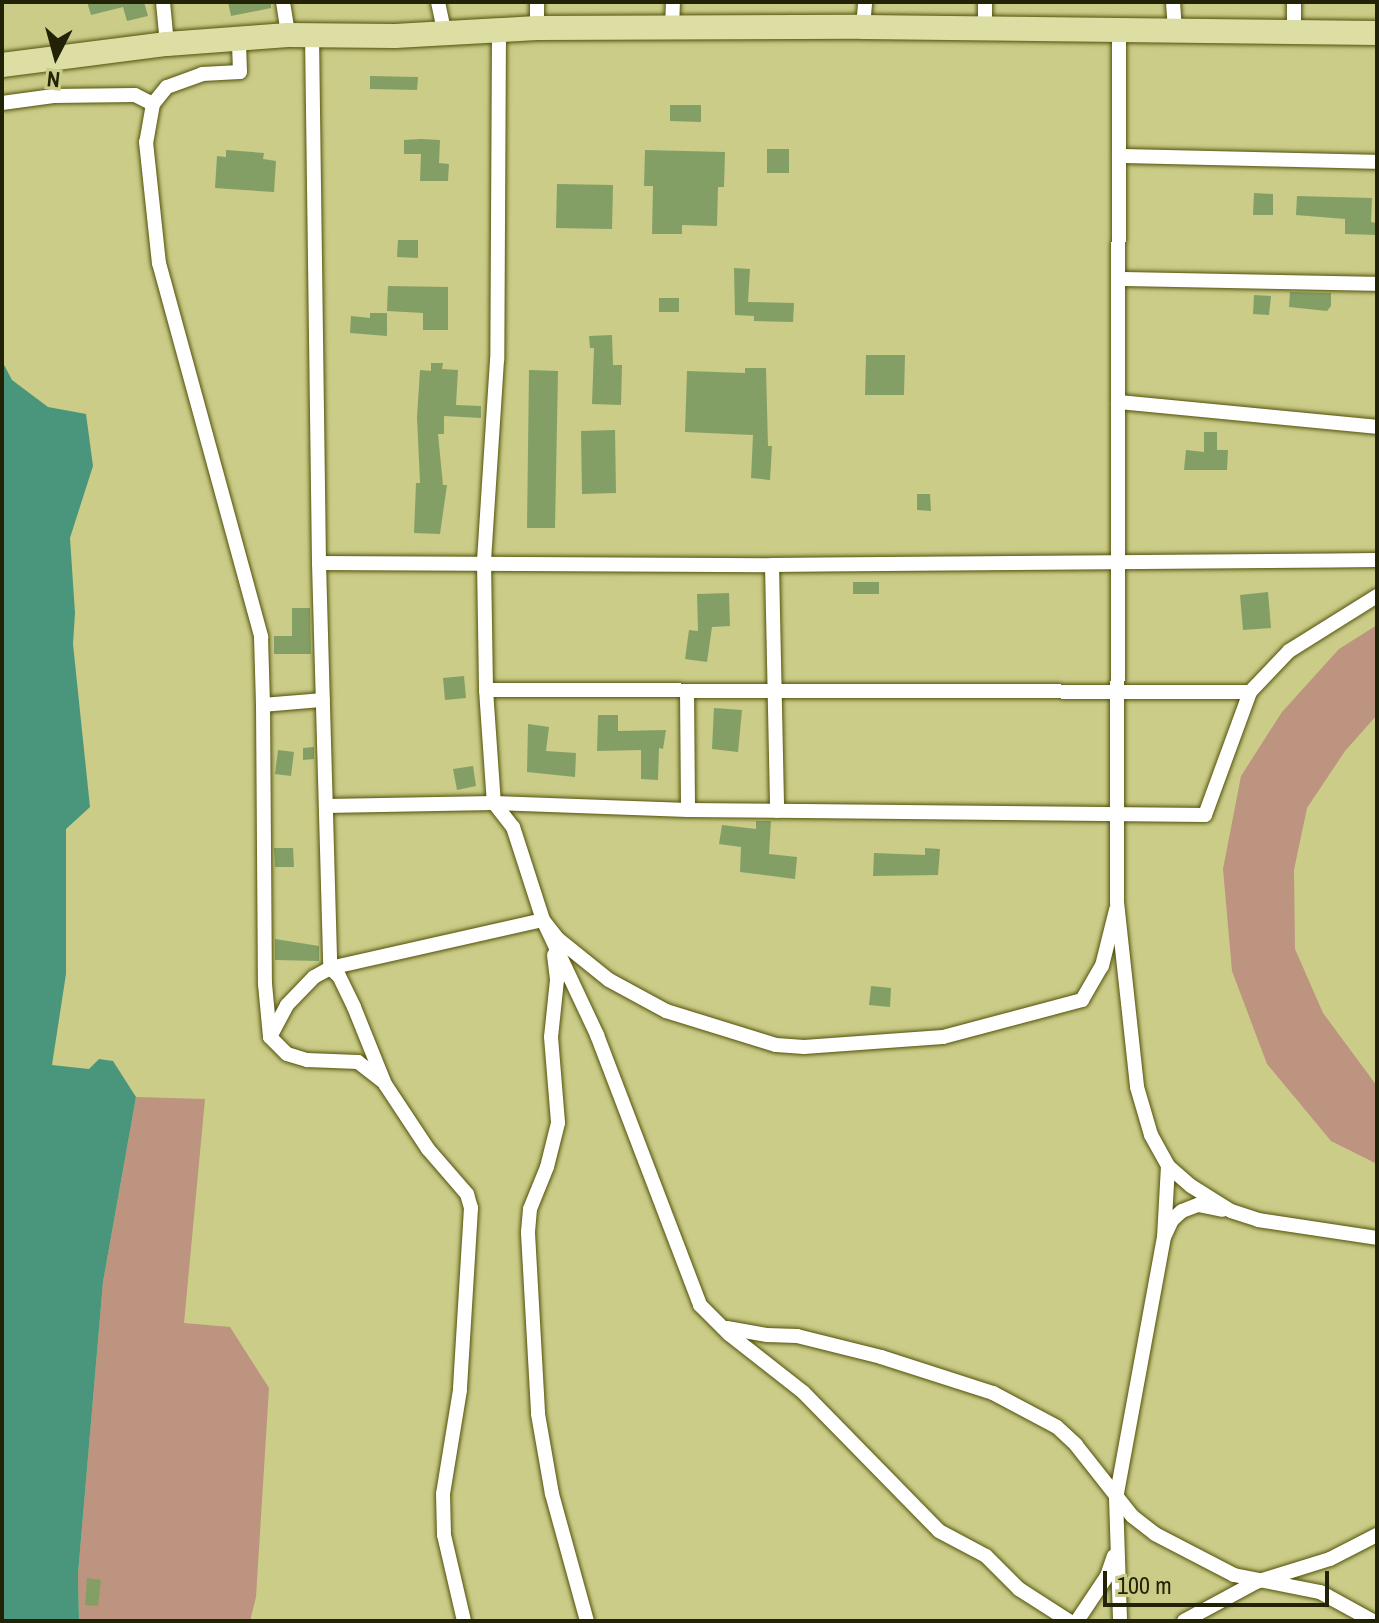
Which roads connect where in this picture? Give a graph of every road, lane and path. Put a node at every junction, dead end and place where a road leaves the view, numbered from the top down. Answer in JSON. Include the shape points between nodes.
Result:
{"nodes":[{"id":1,"x":163,"y":2,"type":"edge"},
{"id":2,"x":283,"y":2,"type":"edge"},
{"id":3,"x":438,"y":2,"type":"edge"},
{"id":4,"x":537,"y":2,"type":"edge"},
{"id":5,"x":673,"y":2,"type":"edge"},
{"id":6,"x":865,"y":2,"type":"edge"},
{"id":7,"x":985,"y":2,"type":"edge"},
{"id":8,"x":1173,"y":2,"type":"edge"},
{"id":9,"x":1294,"y":2,"type":"edge"},
{"id":10,"x":863,"y":27,"type":"junction"},
{"id":11,"x":537,"y":28,"type":"junction"},
{"id":12,"x":985,"y":28,"type":"junction"},
{"id":13,"x":672,"y":29,"type":"junction"},
{"id":14,"x":1119,"y":30,"type":"junction"},
{"id":15,"x":444,"y":31,"type":"junction"},
{"id":16,"x":499,"y":32,"type":"junction"},
{"id":17,"x":1175,"y":32,"type":"junction"},
{"id":18,"x":1294,"y":33,"type":"junction"},
{"id":19,"x":1377,"y":33,"type":"edge"},
{"id":20,"x":300,"y":35,"type":"junction"},
{"id":21,"x":239,"y":39,"type":"junction"},
{"id":22,"x":167,"y":44,"type":"junction"},
{"id":23,"x":2,"y":65,"type":"edge"},
{"id":24,"x":2,"y":103,"type":"edge"},
{"id":25,"x":153,"y":104,"type":"junction"},
{"id":26,"x":1119,"y":156,"type":"junction"},
{"id":27,"x":1377,"y":162,"type":"edge"},
{"id":28,"x":1118,"y":279,"type":"junction"},
{"id":29,"x":1377,"y":284,"type":"edge"},
{"id":30,"x":1118,"y":402,"type":"junction"},
{"id":31,"x":1377,"y":427,"type":"edge"},
{"id":32,"x":1117,"y":560,"type":"junction"},
{"id":33,"x":1377,"y":560,"type":"edge"},
{"id":34,"x":484,"y":561,"type":"junction"},
{"id":35,"x":319,"y":563,"type":"junction"},
{"id":36,"x":772,"y":565,"type":"junction"},
{"id":37,"x":1377,"y":596,"type":"edge"},
{"id":38,"x":486,"y":690,"type":"junction"},
{"id":39,"x":687,"y":691,"type":"junction"},
{"id":40,"x":774,"y":691,"type":"junction"},
{"id":41,"x":1117,"y":692,"type":"junction"},
{"id":42,"x":1250,"y":692,"type":"junction"},
{"id":43,"x":323,"y":700,"type":"junction"},
{"id":44,"x":263,"y":705,"type":"junction"},
{"id":45,"x":494,"y":803,"type":"junction"},
{"id":46,"x":326,"y":806,"type":"junction"},
{"id":47,"x":688,"y":810,"type":"junction"},
{"id":48,"x":777,"y":811,"type":"junction"},
{"id":49,"x":1117,"y":815,"type":"junction"},
{"id":50,"x":1117,"y":902,"type":"junction"},
{"id":51,"x":543,"y":920,"type":"junction"},
{"id":52,"x":553,"y":947,"type":"junction"},
{"id":53,"x":330,"y":968,"type":"junction"},
{"id":54,"x":270,"y":1037,"type":"junction"},
{"id":55,"x":385,"y":1084,"type":"junction"},
{"id":56,"x":1168,"y":1166,"type":"junction"},
{"id":57,"x":1231,"y":1211,"type":"junction"},
{"id":58,"x":1164,"y":1237,"type":"junction"},
{"id":59,"x":1376,"y":1238,"type":"edge"},
{"id":60,"x":716,"y":1323,"type":"junction"},
{"id":61,"x":1116,"y":1498,"type":"junction"},
{"id":62,"x":1377,"y":1535,"type":"edge"},
{"id":63,"x":1118,"y":1544,"type":"junction"},
{"id":64,"x":1256,"y":1582,"type":"junction"},
{"id":65,"x":464,"y":1621,"type":"edge"},
{"id":66,"x":587,"y":1621,"type":"edge"},
{"id":67,"x":1069,"y":1621,"type":"edge"},
{"id":68,"x":1077,"y":1621,"type":"edge"},
{"id":69,"x":1120,"y":1621,"type":"edge"},
{"id":70,"x":1184,"y":1621,"type":"edge"},
{"id":71,"x":1373,"y":1621,"type":"edge"}],
"edges":[{"from":1,"to":22,"type":"street"},
{"from":2,"to":20,"type":"street"},
{"from":3,"to":15,"type":"street"},
{"from":4,"to":11,"type":"street"},
{"from":5,"to":13,"type":"street"},
{"from":6,"to":10,"type":"street"},
{"from":7,"to":12,"type":"street"},
{"from":8,"to":17,"type":"street"},
{"from":9,"to":18,"type":"street"},
{"from":10,"to":12,"type":"highway"},
{"from":10,"to":13,"type":"highway"},
{"from":11,"to":13,"type":"highway"},
{"from":11,"to":16,"type":"highway"},
{"from":12,"to":14,"type":"highway"},
{"from":14,"to":17,"type":"highway"},
{"from":14,"to":26,"type":"street"},
{"from":15,"to":16,"type":"highway"},
{"from":15,"to":20,"type":"highway"},
{"from":16,"to":34,"type":"street","via":[[497,360]]},
{"from":17,"to":18,"type":"highway"},
{"from":18,"to":19,"type":"highway"},
{"from":20,"to":21,"type":"highway"},
{"from":20,"to":35,"type":"street"},
{"from":21,"to":22,"type":"highway"},
{"from":21,"to":25,"type":"street","via":[[240,72],[202,74],[167,87]]},
{"from":22,"to":23,"type":"highway"},
{"from":24,"to":25,"type":"street","via":[[135,95]]},
{"from":25,"to":44,"type":"street","via":[[146,142],[159,263],[261,637]]},
{"from":26,"to":27,"type":"street"},
{"from":26,"to":28,"type":"street"},
{"from":28,"to":29,"type":"street"},
{"from":28,"to":30,"type":"street"},
{"from":30,"to":31,"type":"street"},
{"from":30,"to":32,"type":"street"},
{"from":32,"to":33,"type":"street"},
{"from":32,"to":36,"type":"street"},
{"from":32,"to":41,"type":"street"},
{"from":34,"to":35,"type":"street"},
{"from":34,"to":36,"type":"street"},
{"from":34,"to":38,"type":"street"},
{"from":35,"to":43,"type":"street"},
{"from":36,"to":40,"type":"street"},
{"from":37,"to":42,"type":"street","via":[[1289,651]]},
{"from":38,"to":39,"type":"street"},
{"from":38,"to":45,"type":"street"},
{"from":39,"to":40,"type":"street"},
{"from":39,"to":47,"type":"street"},
{"from":40,"to":41,"type":"street"},
{"from":40,"to":48,"type":"street"},
{"from":41,"to":42,"type":"street"},
{"from":41,"to":49,"type":"street"},
{"from":42,"to":49,"type":"street","via":[[1205,815]]},
{"from":43,"to":44,"type":"street"},
{"from":43,"to":46,"type":"street"},
{"from":44,"to":54,"type":"street"},
{"from":45,"to":46,"type":"street"},
{"from":45,"to":47,"type":"street"},
{"from":45,"to":51,"type":"street","via":[[513,827]]},
{"from":46,"to":53,"type":"street"},
{"from":47,"to":48,"type":"street"},
{"from":48,"to":49,"type":"street"},
{"from":49,"to":50,"type":"street"},
{"from":50,"to":51,"type":"street","via":[[1102,966],[1082,1000],[943,1037],[804,1047],[776,1045],[666,1011],[609,980]]},
{"from":50,"to":56,"type":"street","via":[[1137,1087],[1151,1135]]},
{"from":51,"to":52,"type":"street"},
{"from":51,"to":53,"type":"street"},
{"from":52,"to":60,"type":"street","via":[[597,1035],[700,1305]]},
{"from":52,"to":66,"type":"street","via":[[557,980],[551,1037],[558,1123],[530,1209],[528,1233],[538,1414],[552,1494]]},
{"from":53,"to":54,"type":"street","via":[[287,1005]]},
{"from":53,"to":55,"type":"street","via":[[354,1007]]},
{"from":54,"to":55,"type":"street","via":[[287,1054],[307,1060],[358,1062]]},
{"from":55,"to":65,"type":"street","via":[[428,1149],[467,1194],[471,1208],[460,1390],[443,1494],[444,1535]]},
{"from":56,"to":57,"type":"street"},
{"from":56,"to":58,"type":"street"},
{"from":57,"to":58,"type":"street","via":[[1198,1205],[1182,1211]]},
{"from":57,"to":59,"type":"street"},
{"from":58,"to":61,"type":"street"},
{"from":60,"to":61,"type":"street","via":[[881,1357],[993,1393],[1057,1427]]},
{"from":60,"to":67,"type":"street","via":[[803,1392],[939,1531],[986,1556],[1019,1589]]},
{"from":61,"to":63,"type":"street"},
{"from":61,"to":64,"type":"street","via":[[1155,1534]]},
{"from":62,"to":64,"type":"street","via":[[1330,1559]]},
{"from":63,"to":68,"type":"street","via":[[1107,1576]]},
{"from":63,"to":69,"type":"street"},
{"from":64,"to":70,"type":"street"},
{"from":64,"to":71,"type":"street","via":[[1320,1592]]}]}
